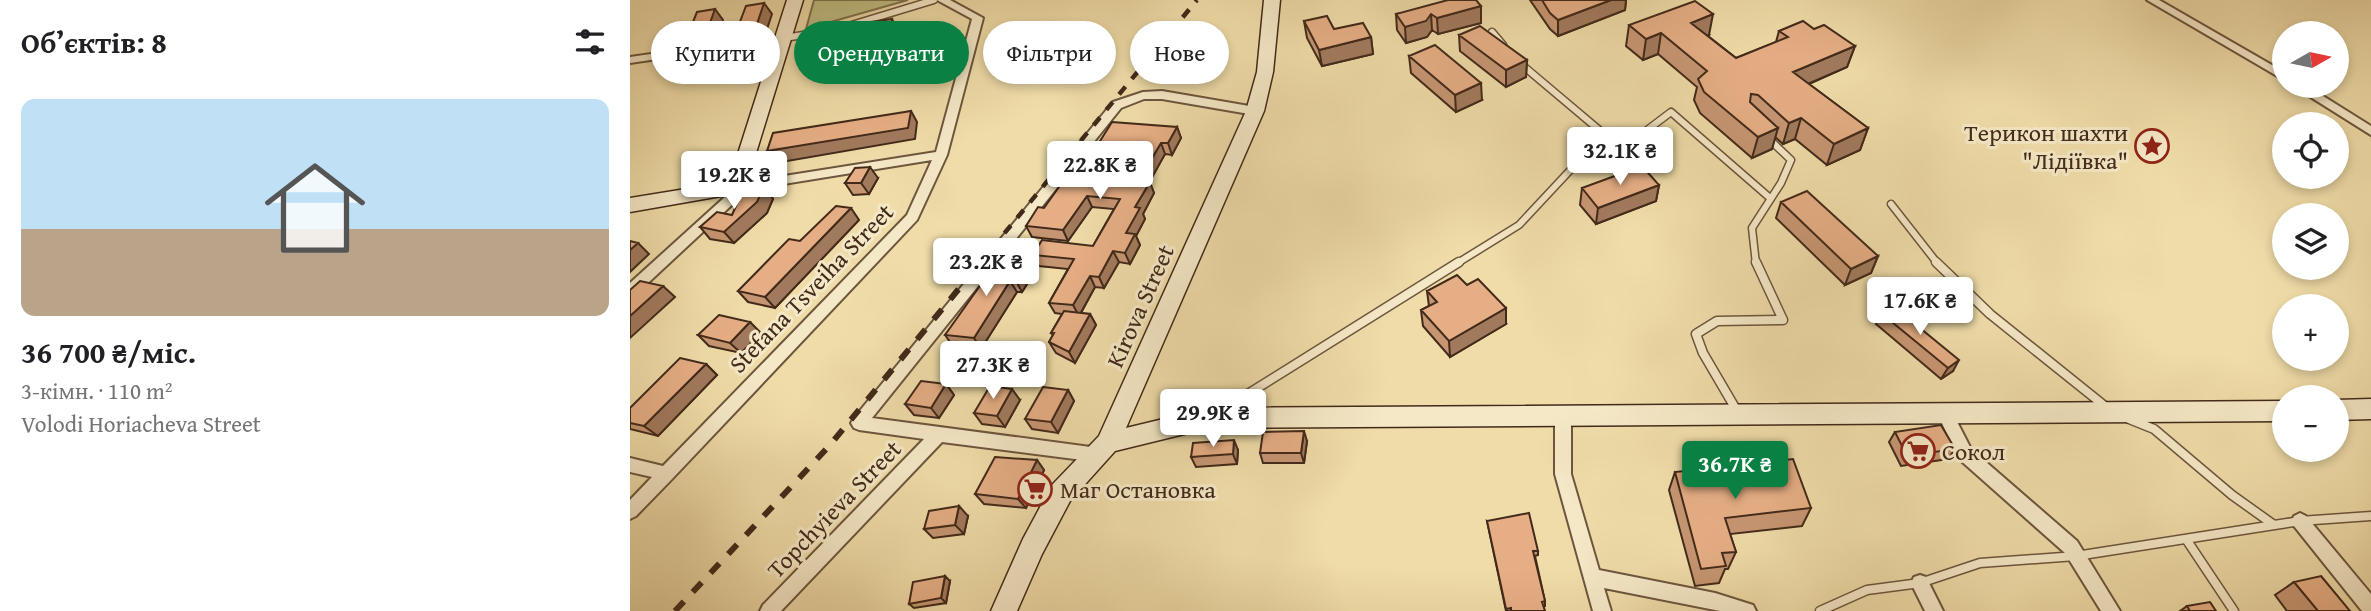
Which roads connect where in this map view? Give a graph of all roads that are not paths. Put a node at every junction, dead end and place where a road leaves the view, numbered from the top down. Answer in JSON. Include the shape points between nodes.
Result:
{"nodes":[{"id":1,"x":795,"y":0,"type":"edge"},
{"id":2,"x":934,"y":0,"type":"edge"},
{"id":3,"x":942,"y":0,"type":"edge"},
{"id":4,"x":1272,"y":0,"type":"edge"},
{"id":5,"x":2152,"y":0,"type":"edge"},
{"id":6,"x":1492,"y":32,"type":"edge"},
{"id":7,"x":783,"y":38,"type":"junction"},
{"id":8,"x":1508,"y":51,"type":"edge"},
{"id":9,"x":630,"y":60,"type":"edge"},
{"id":10,"x":1516,"y":60,"type":"edge"},
{"id":11,"x":2272,"y":70,"type":"edge"},
{"id":12,"x":2318,"y":98,"type":"edge"},
{"id":13,"x":1255,"y":111,"type":"junction"},
{"id":14,"x":1757,"y":128,"type":"edge"},
{"id":15,"x":2371,"y":131,"type":"edge"},
{"id":16,"x":1604,"y":134,"type":"junction"},
{"id":17,"x":941,"y":155,"type":"junction"},
{"id":18,"x":737,"y":187,"type":"junction"},
{"id":19,"x":1770,"y":198,"type":"junction"},
{"id":20,"x":1891,"y":204,"type":"dead end"},
{"id":21,"x":630,"y":205,"type":"edge"},
{"id":22,"x":630,"y":291,"type":"edge"},
{"id":23,"x":2371,"y":409,"type":"edge"},
{"id":24,"x":2349,"y":410,"type":"edge"},
{"id":25,"x":2272,"y":411,"type":"edge"},
{"id":26,"x":2113,"y":412,"type":"junction"},
{"id":27,"x":1945,"y":413,"type":"junction"},
{"id":28,"x":1738,"y":415,"type":"junction"},
{"id":29,"x":1563,"y":416,"type":"junction"},
{"id":30,"x":1209,"y":418,"type":"junction"},
{"id":31,"x":939,"y":435,"type":"junction"},
{"id":32,"x":1103,"y":449,"type":"junction"},
{"id":33,"x":630,"y":465,"type":"edge"},
{"id":34,"x":666,"y":474,"type":"junction"},
{"id":35,"x":630,"y":511,"type":"edge"},
{"id":36,"x":2371,"y":516,"type":"edge"},
{"id":37,"x":2300,"y":521,"type":"junction"},
{"id":38,"x":2274,"y":525,"type":"junction"},
{"id":39,"x":2186,"y":539,"type":"junction"},
{"id":40,"x":2077,"y":556,"type":"junction"},
{"id":41,"x":1592,"y":578,"type":"junction"},
{"id":42,"x":1920,"y":583,"type":"junction"},
{"id":43,"x":2371,"y":608,"type":"edge"},
{"id":44,"x":769,"y":611,"type":"edge"},
{"id":45,"x":1004,"y":611,"type":"edge"},
{"id":46,"x":1601,"y":611,"type":"edge"},
{"id":47,"x":1747,"y":611,"type":"edge"},
{"id":48,"x":1820,"y":611,"type":"edge"},
{"id":49,"x":1934,"y":611,"type":"edge"},
{"id":50,"x":2111,"y":611,"type":"edge"},
{"id":51,"x":2234,"y":611,"type":"edge"}],
"edges":[{"from":1,"to":7,"type":"main road"},
{"from":2,"to":7,"type":"lane","via":[[835,30]]},
{"from":3,"to":17,"type":"street","name":"Stefana Tsveiha Street","via":[[978,18]]},
{"from":4,"to":13,"type":"main road","name":"Kirova Street","via":[[1265,72]]},
{"from":5,"to":11,"type":"street"},
{"from":6,"to":8,"type":"lane"},
{"from":7,"to":9,"type":"street"},
{"from":7,"to":18,"type":"main road"},
{"from":10,"to":16,"type":"lane"},
{"from":12,"to":15,"type":"street"},
{"from":13,"to":31,"type":"street","via":[[1162,95],[1117,105],[859,423]]},
{"from":13,"to":32,"type":"main road","name":"Kirova Street"},
{"from":14,"to":19,"type":"lane","via":[[1791,160]]},
{"from":16,"to":19,"type":"lane","via":[[1622,149],[1671,112]]},
{"from":16,"to":30,"type":"lane","via":[[1519,225]]},
{"from":17,"to":18,"type":"street"},
{"from":17,"to":34,"type":"street","name":"Stefana Tsveiha Street","via":[[912,217]]},
{"from":18,"to":21,"type":"main road"},
{"from":18,"to":22,"type":"street","via":[[731,199]]},
{"from":19,"to":28,"type":"lane","via":[[1752,228],[1755,261],[1783,320],[1717,321],[1696,334]]},
{"from":20,"to":26,"type":"lane","via":[[1909,232],[1996,319]]},
{"from":23,"to":24,"type":"main road"},
{"from":25,"to":26,"type":"main road"},
{"from":26,"to":27,"type":"main road"},
{"from":26,"to":38,"type":"lane","via":[[2154,429]]},
{"from":27,"to":28,"type":"main road"},
{"from":27,"to":40,"type":"street","via":[[1965,454]]},
{"from":28,"to":29,"type":"main road"},
{"from":29,"to":30,"type":"main road"},
{"from":29,"to":41,"type":"street","via":[[1563,474]]},
{"from":30,"to":32,"type":"main road"},
{"from":31,"to":32,"type":"street"},
{"from":31,"to":44,"type":"street","name":"Topchyieva Street"},
{"from":32,"to":45,"type":"main road","name":"Kirova Street","via":[[1061,493]]},
{"from":33,"to":34,"type":"street"},
{"from":34,"to":35,"type":"street","name":"Stefana Tsveiha Street"},
{"from":36,"to":37,"type":"lane"},
{"from":37,"to":38,"type":"lane"},
{"from":37,"to":43,"type":"street"},
{"from":38,"to":39,"type":"lane"},
{"from":39,"to":40,"type":"lane"},
{"from":39,"to":51,"type":"lane"},
{"from":40,"to":42,"type":"lane","via":[[1980,563]]},
{"from":40,"to":50,"type":"street"},
{"from":41,"to":46,"type":"street"},
{"from":41,"to":47,"type":"street","via":[[1622,580]]},
{"from":42,"to":48,"type":"lane","via":[[1867,590]]},
{"from":42,"to":49,"type":"street"}]}
